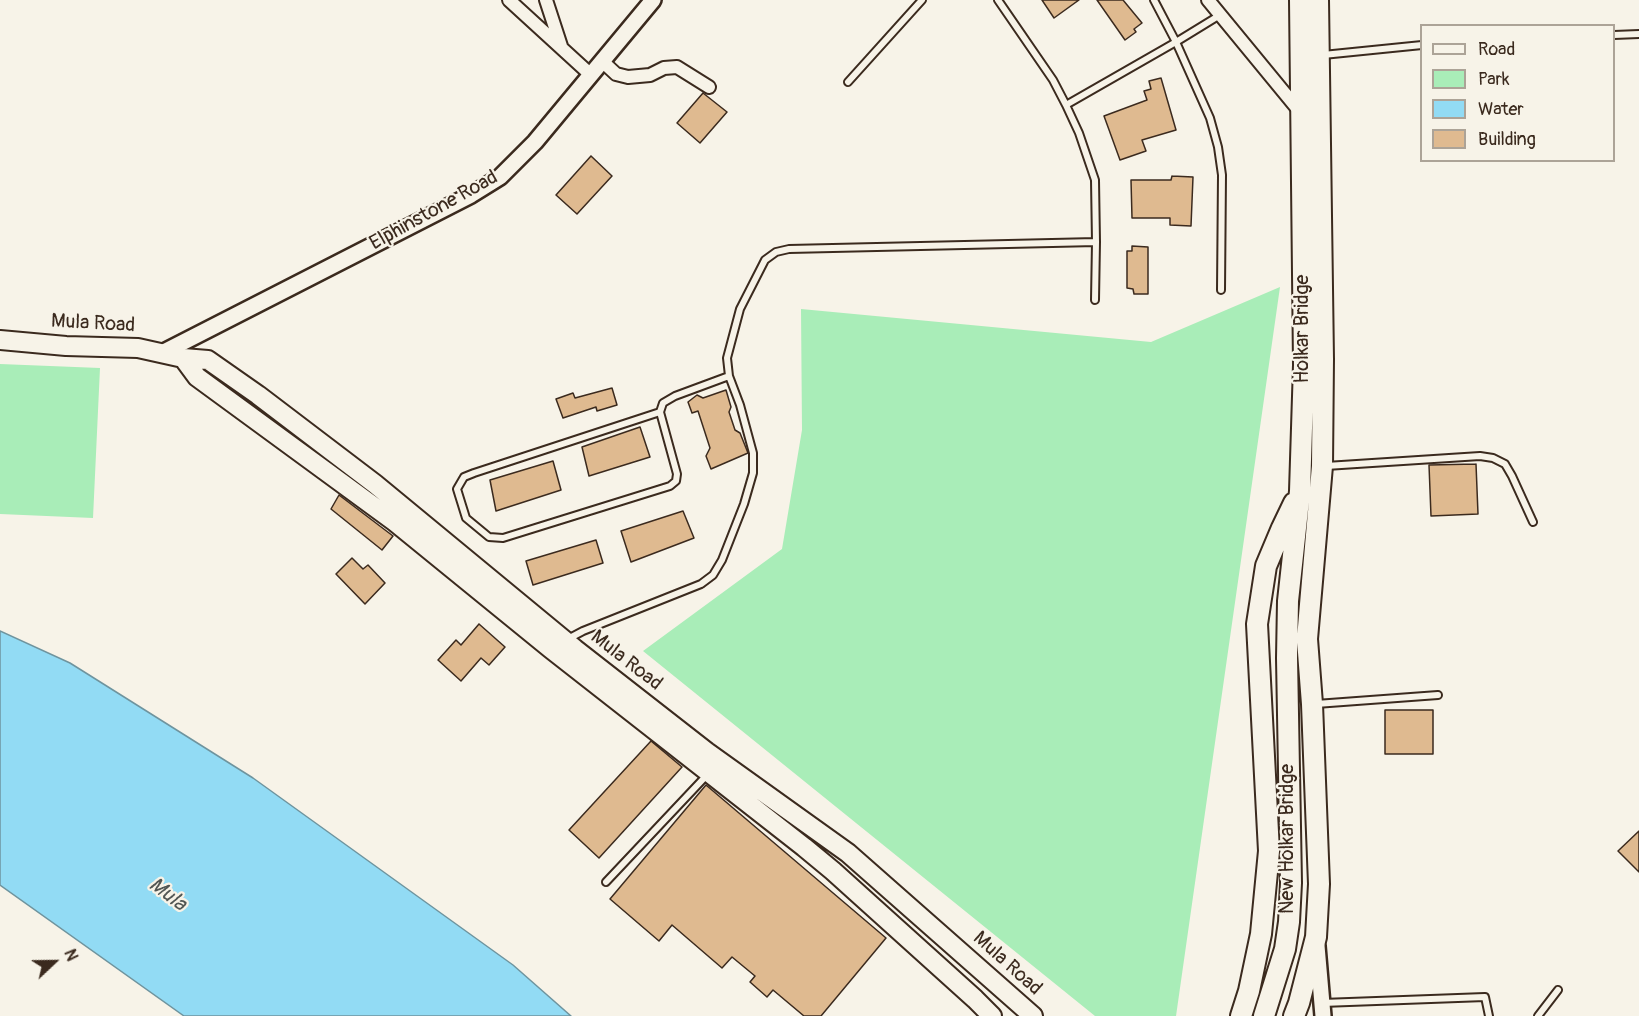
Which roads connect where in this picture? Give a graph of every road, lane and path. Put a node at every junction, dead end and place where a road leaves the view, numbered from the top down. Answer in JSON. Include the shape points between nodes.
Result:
{"nodes":[{"id":1,"x":509,"y":0,"type":"edge"},
{"id":2,"x":546,"y":0,"type":"edge"},
{"id":3,"x":653,"y":0,"type":"edge"},
{"id":4,"x":922,"y":0,"type":"edge"},
{"id":5,"x":998,"y":0,"type":"edge"},
{"id":6,"x":1154,"y":0,"type":"edge"},
{"id":7,"x":1208,"y":0,"type":"edge"},
{"id":8,"x":1300,"y":0,"type":"edge"},
{"id":9,"x":1318,"y":0,"type":"edge"},
{"id":10,"x":1220,"y":15,"type":"junction"},
{"id":11,"x":1639,"y":34,"type":"edge"},
{"id":12,"x":1615,"y":35,"type":"edge"},
{"id":13,"x":1176,"y":42,"type":"junction"},
{"id":14,"x":1420,"y":45,"type":"edge"},
{"id":15,"x":561,"y":48,"type":"junction"},
{"id":16,"x":1319,"y":55,"type":"junction"},
{"id":17,"x":602,"y":61,"type":"junction"},
{"id":18,"x":591,"y":75,"type":"junction"},
{"id":19,"x":848,"y":82,"type":"dead end"},
{"id":20,"x":709,"y":87,"type":"dead end"},
{"id":21,"x":1066,"y":105,"type":"junction"},
{"id":22,"x":1310,"y":115,"type":"junction"},
{"id":23,"x":1096,"y":242,"type":"junction"},
{"id":24,"x":1221,"y":290,"type":"dead end"},
{"id":25,"x":1095,"y":300,"type":"dead end"},
{"id":26,"x":0,"y":340,"type":"edge"},
{"id":27,"x":162,"y":353,"type":"junction"},
{"id":28,"x":183,"y":358,"type":"junction"},
{"id":29,"x":729,"y":376,"type":"junction"},
{"id":30,"x":660,"y":412,"type":"junction"},
{"id":31,"x":345,"y":461,"type":"junction"},
{"id":32,"x":1322,"y":466,"type":"junction"},
{"id":33,"x":333,"y":477,"type":"junction"},
{"id":34,"x":1300,"y":491,"type":"junction"},
{"id":35,"x":1533,"y":522,"type":"dead end"},
{"id":36,"x":430,"y":541,"type":"junction"},
{"id":37,"x":558,"y":645,"type":"junction"},
{"id":38,"x":1287,"y":658,"type":"joint"},
{"id":39,"x":1438,"y":695,"type":"dead end"},
{"id":40,"x":1312,"y":704,"type":"junction"},
{"id":41,"x":715,"y":766,"type":"junction"},
{"id":42,"x":818,"y":832,"type":"junction"},
{"id":43,"x":805,"y":848,"type":"junction"},
{"id":44,"x":606,"y":882,"type":"dead end"},
{"id":45,"x":1316,"y":937,"type":"junction"},
{"id":46,"x":1558,"y":990,"type":"dead end"},
{"id":47,"x":1323,"y":1010,"type":"edge"},
{"id":48,"x":992,"y":1016,"type":"edge"},
{"id":49,"x":1032,"y":1016,"type":"edge"},
{"id":50,"x":1241,"y":1016,"type":"edge"},
{"id":51,"x":1264,"y":1016,"type":"edge"},
{"id":52,"x":1294,"y":1016,"type":"edge"},
{"id":53,"x":1489,"y":1016,"type":"edge"},
{"id":54,"x":1538,"y":1016,"type":"edge"}],
"edges":[{"from":1,"to":15,"type":"street"},
{"from":2,"to":15,"type":"street"},
{"from":3,"to":17,"type":"street","name":"Elphinstone Road"},
{"from":4,"to":19,"type":"lane"},
{"from":5,"to":21,"type":"lane"},
{"from":6,"to":13,"type":"lane"},
{"from":7,"to":10,"type":"street"},
{"from":8,"to":22,"type":"main road","name":"Holkar Bridge"},
{"from":9,"to":16,"type":"main road"},
{"from":10,"to":13,"type":"lane"},
{"from":10,"to":22,"type":"street"},
{"from":11,"to":12,"type":"lane"},
{"from":13,"to":21,"type":"lane"},
{"from":13,"to":24,"type":"lane","via":[[1210,118],[1218,147],[1222,184]]},
{"from":14,"to":16,"type":"lane"},
{"from":15,"to":18,"type":"street"},
{"from":16,"to":22,"type":"main road"},
{"from":17,"to":18,"type":"street","name":"Elphinstone Road"},
{"from":17,"to":20,"type":"street","via":[[616,74],[628,77],[677,67]]},
{"from":18,"to":27,"type":"street","name":"Elphinstone Road","via":[[500,177]]},
{"from":21,"to":23,"type":"lane","via":[[1095,180]]},
{"from":22,"to":32,"type":"main road","via":[[1323,359]]},
{"from":22,"to":34,"type":"main road","name":"Holkar Bridge"},
{"from":23,"to":25,"type":"lane"},
{"from":23,"to":29,"type":"lane","via":[[776,252],[765,260],[740,309],[727,358]]},
{"from":26,"to":27,"type":"main road","name":"Mula Road","via":[[138,348]]},
{"from":27,"to":28,"type":"main road","name":"Mula Road"},
{"from":28,"to":31,"type":"main road","name":"Mula Road","via":[[207,360]]},
{"from":28,"to":33,"type":"main road","name":"Mula Road","via":[[197,377]]},
{"from":29,"to":30,"type":"lane","via":[[675,396],[663,403]]},
{"from":29,"to":37,"type":"lane","via":[[753,453],[753,473],[722,560],[701,584],[583,631]]},
{"from":30,"to":30,"type":"lane","via":[[677,474],[670,486],[503,538],[489,537],[466,518],[457,489],[464,477]]},
{"from":31,"to":33,"type":"main road"},
{"from":31,"to":36,"type":"main road","name":"Mula Road","via":[[375,484]]},
{"from":32,"to":35,"type":"lane","via":[[1493,458],[1505,464]]},
{"from":32,"to":40,"type":"main road","via":[[1307,639]]},
{"from":33,"to":36,"type":"main road","name":"Mula Road"},
{"from":34,"to":38,"type":"main road","name":"Holkar Bridge","via":[[1288,601]]},
{"from":34,"to":50,"type":"main road","via":[[1266,566],[1257,624],[1269,850],[1261,934]]},
{"from":36,"to":37,"type":"main road","name":"Mula Road"},
{"from":37,"to":41,"type":"main road","name":"Mula Road"},
{"from":38,"to":51,"type":"main road","name":"New Holkar Bridge","via":[[1289,922],[1285,949]]},
{"from":39,"to":40,"type":"lane"},
{"from":40,"to":45,"type":"main road","via":[[1319,884]]},
{"from":41,"to":42,"type":"main road","name":"Mula Road"},
{"from":41,"to":43,"type":"main road","name":"Mula Road"},
{"from":41,"to":44,"type":"lane"},
{"from":42,"to":43,"type":"main road"},
{"from":42,"to":49,"type":"main road","name":"Mula Road","via":[[848,853]]},
{"from":43,"to":48,"type":"main road","name":"Mula Road"},
{"from":45,"to":47,"type":"street"},
{"from":45,"to":52,"type":"main road"},
{"from":46,"to":54,"type":"lane"},
{"from":47,"to":53,"type":"lane","via":[[1485,997]]}]}
